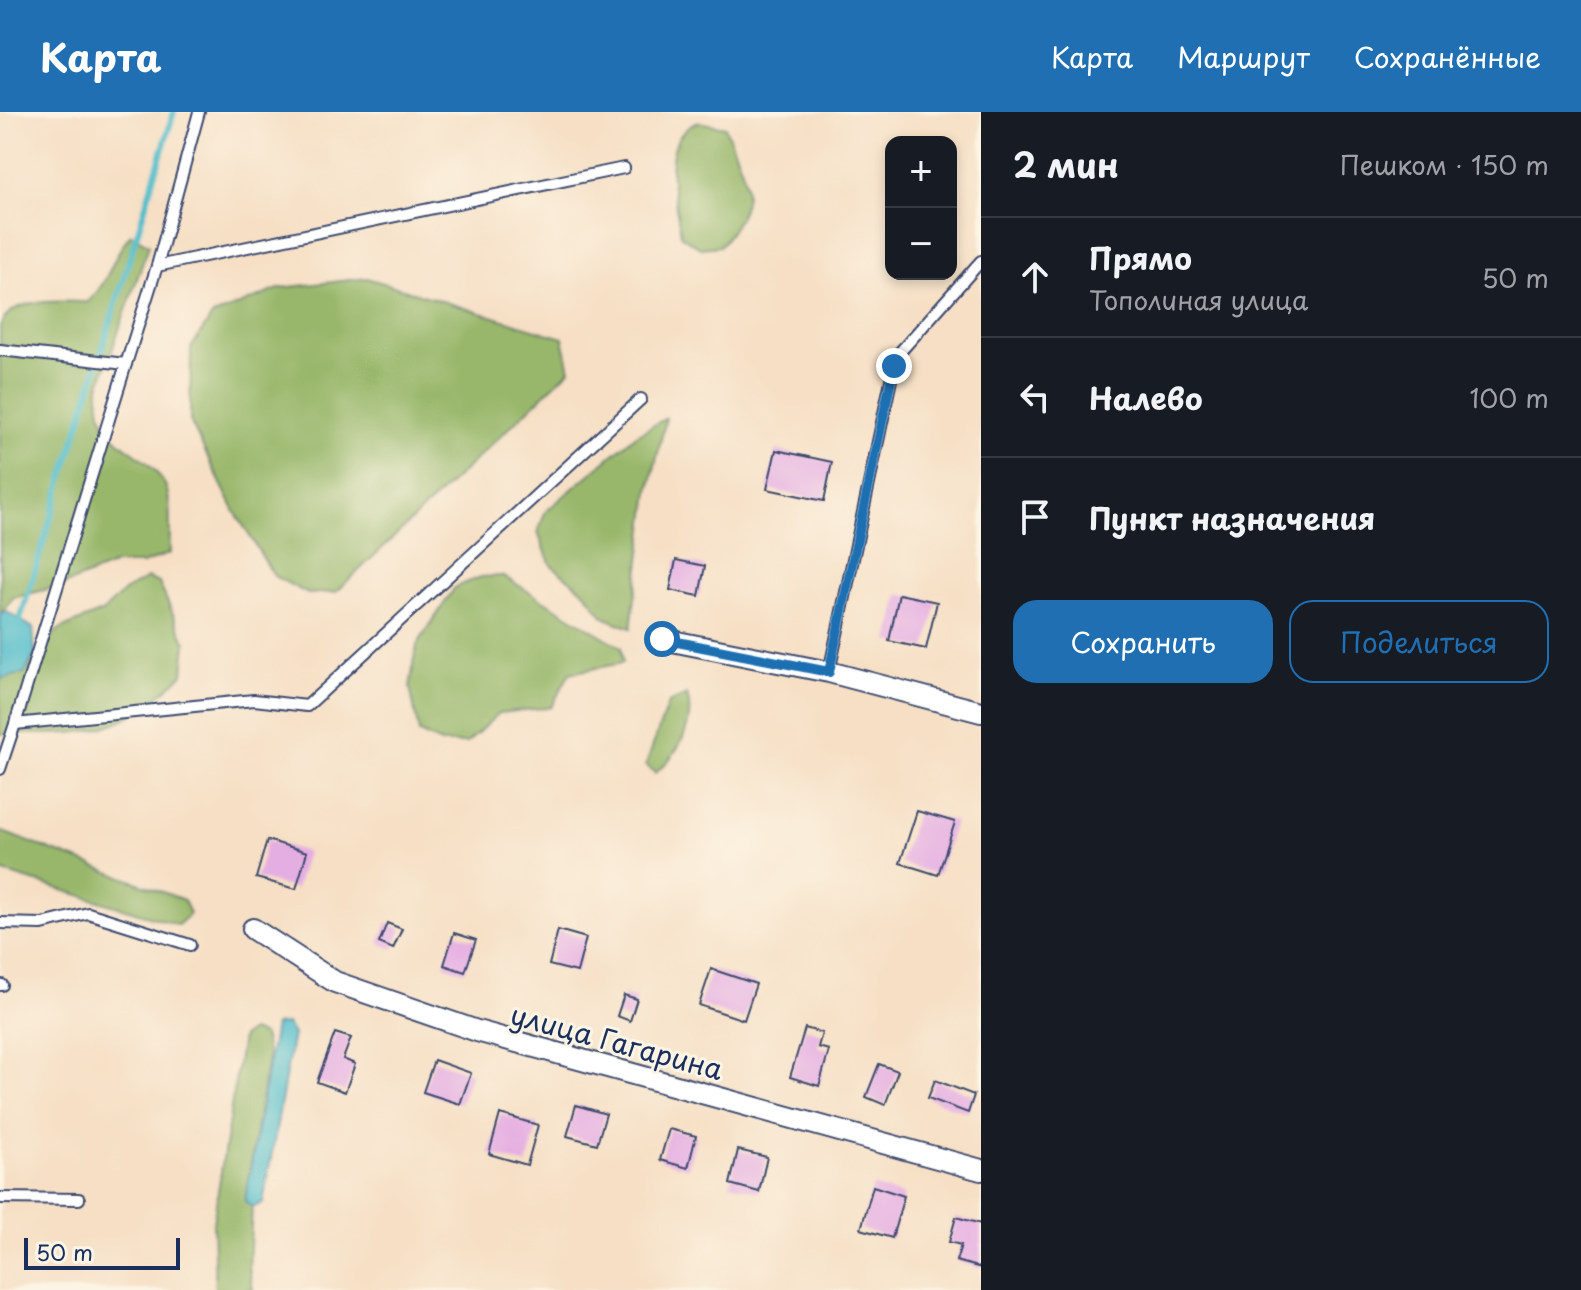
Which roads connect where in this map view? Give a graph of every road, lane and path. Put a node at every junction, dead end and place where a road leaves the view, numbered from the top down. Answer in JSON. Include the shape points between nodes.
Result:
{"nodes":[{"id":1,"x":199,"y":112,"type":"edge"},
{"id":2,"x":624,"y":168,"type":"dead end"},
{"id":3,"x":981,"y":261,"type":"edge"},
{"id":4,"x":157,"y":266,"type":"junction"},
{"id":5,"x":0,"y":350,"type":"edge"},
{"id":6,"x":126,"y":364,"type":"junction"},
{"id":7,"x":641,"y":399,"type":"dead end"},
{"id":8,"x":662,"y":639,"type":"dead end"},
{"id":9,"x":829,"y":672,"type":"junction"},
{"id":10,"x":981,"y":712,"type":"edge"},
{"id":11,"x":15,"y":724,"type":"junction"},
{"id":12,"x":0,"y":769,"type":"edge"},
{"id":13,"x":0,"y":923,"type":"edge"},
{"id":14,"x":253,"y":929,"type":"dead end"},
{"id":15,"x":190,"y":945,"type":"dead end"},
{"id":16,"x":981,"y":1170,"type":"edge"},
{"id":17,"x":0,"y":1198,"type":"edge"},
{"id":18,"x":79,"y":1199,"type":"dead end"}],
"edges":[{"from":1,"to":4,"type":"lane"},
{"from":2,"to":4,"type":"lane"},
{"from":3,"to":9,"type":"lane","via":[[900,352],[894,366]]},
{"from":4,"to":6,"type":"lane"},
{"from":5,"to":6,"type":"lane"},
{"from":6,"to":11,"type":"lane"},
{"from":7,"to":11,"type":"lane","via":[[307,706],[254,700]]},
{"from":8,"to":9,"type":"street"},
{"from":9,"to":10,"type":"street"},
{"from":11,"to":12,"type":"lane"},
{"from":13,"to":15,"type":"lane","via":[[42,924],[88,913]]},
{"from":14,"to":16,"type":"street","name":"улица Гагарина","via":[[335,982],[477,1031]]},
{"from":17,"to":18,"type":"lane"}]}
